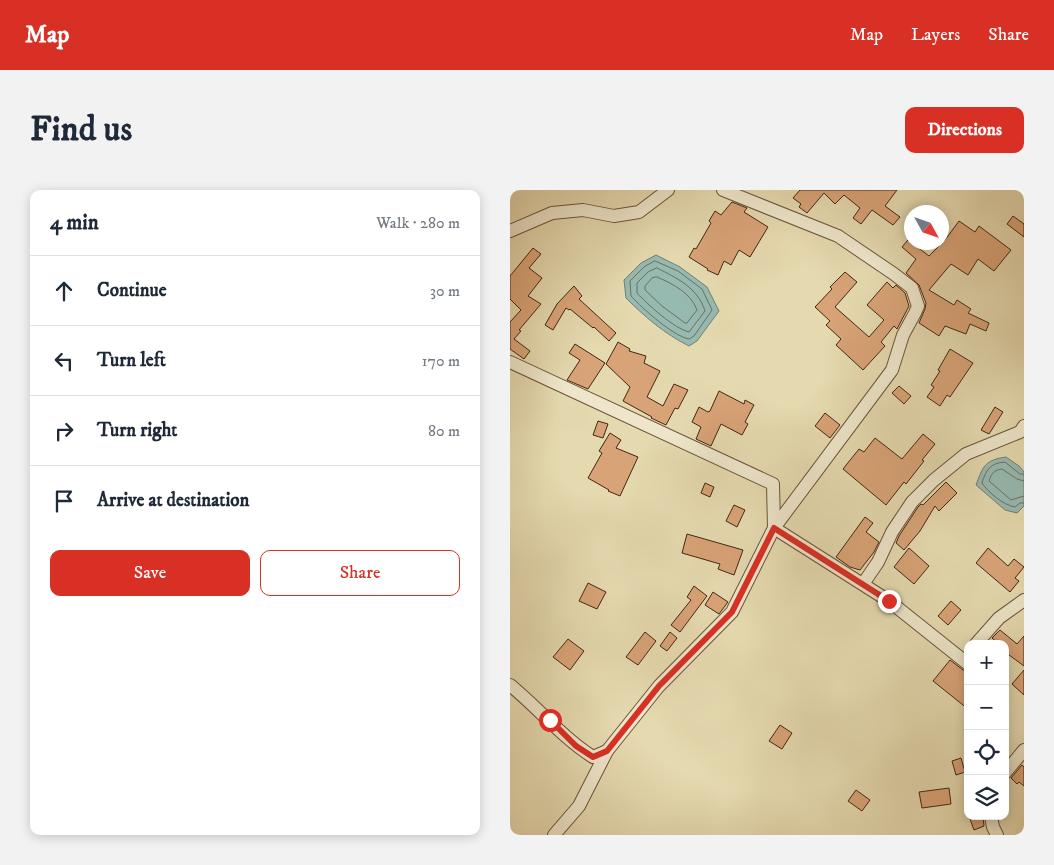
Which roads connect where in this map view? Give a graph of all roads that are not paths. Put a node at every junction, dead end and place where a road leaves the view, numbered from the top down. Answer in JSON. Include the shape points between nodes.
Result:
{"nodes":[{"id":1,"x":668,"y":190,"type":"edge"},
{"id":2,"x":723,"y":190,"type":"edge"},
{"id":3,"x":510,"y":231,"type":"edge"},
{"id":4,"x":510,"y":362,"type":"edge"},
{"id":5,"x":1024,"y":426,"type":"edge"},
{"id":6,"x":774,"y":528,"type":"junction"},
{"id":7,"x":863,"y":584,"type":"junction"},
{"id":8,"x":1024,"y":600,"type":"edge"},
{"id":9,"x":980,"y":640,"type":"edge"},
{"id":10,"x":964,"y":657,"type":"edge"},
{"id":11,"x":510,"y":685,"type":"edge"},
{"id":12,"x":1024,"y":750,"type":"edge"},
{"id":13,"x":607,"y":751,"type":"junction"},
{"id":14,"x":1009,"y":768,"type":"edge"},
{"id":15,"x":554,"y":835,"type":"edge"}],
"edges":[{"from":1,"to":3,"type":"street","via":[[640,212],[614,216],[583,210],[552,213]]},
{"from":2,"to":6,"type":"street","via":[[838,236],[912,288],[918,306],[903,335],[892,370]]},
{"from":4,"to":6,"type":"street","via":[[772,484]]},
{"from":5,"to":7,"type":"street","via":[[1020,432],[966,454],[934,480],[912,502]]},
{"from":6,"to":7,"type":"street"},
{"from":6,"to":13,"type":"street","via":[[732,612],[659,686]]},
{"from":7,"to":10,"type":"street"},
{"from":8,"to":9,"type":"street","via":[[999,618]]},
{"from":11,"to":13,"type":"street","via":[[576,746],[593,757]]},
{"from":12,"to":14,"type":"street"},
{"from":13,"to":15,"type":"street","via":[[579,806]]}]}
